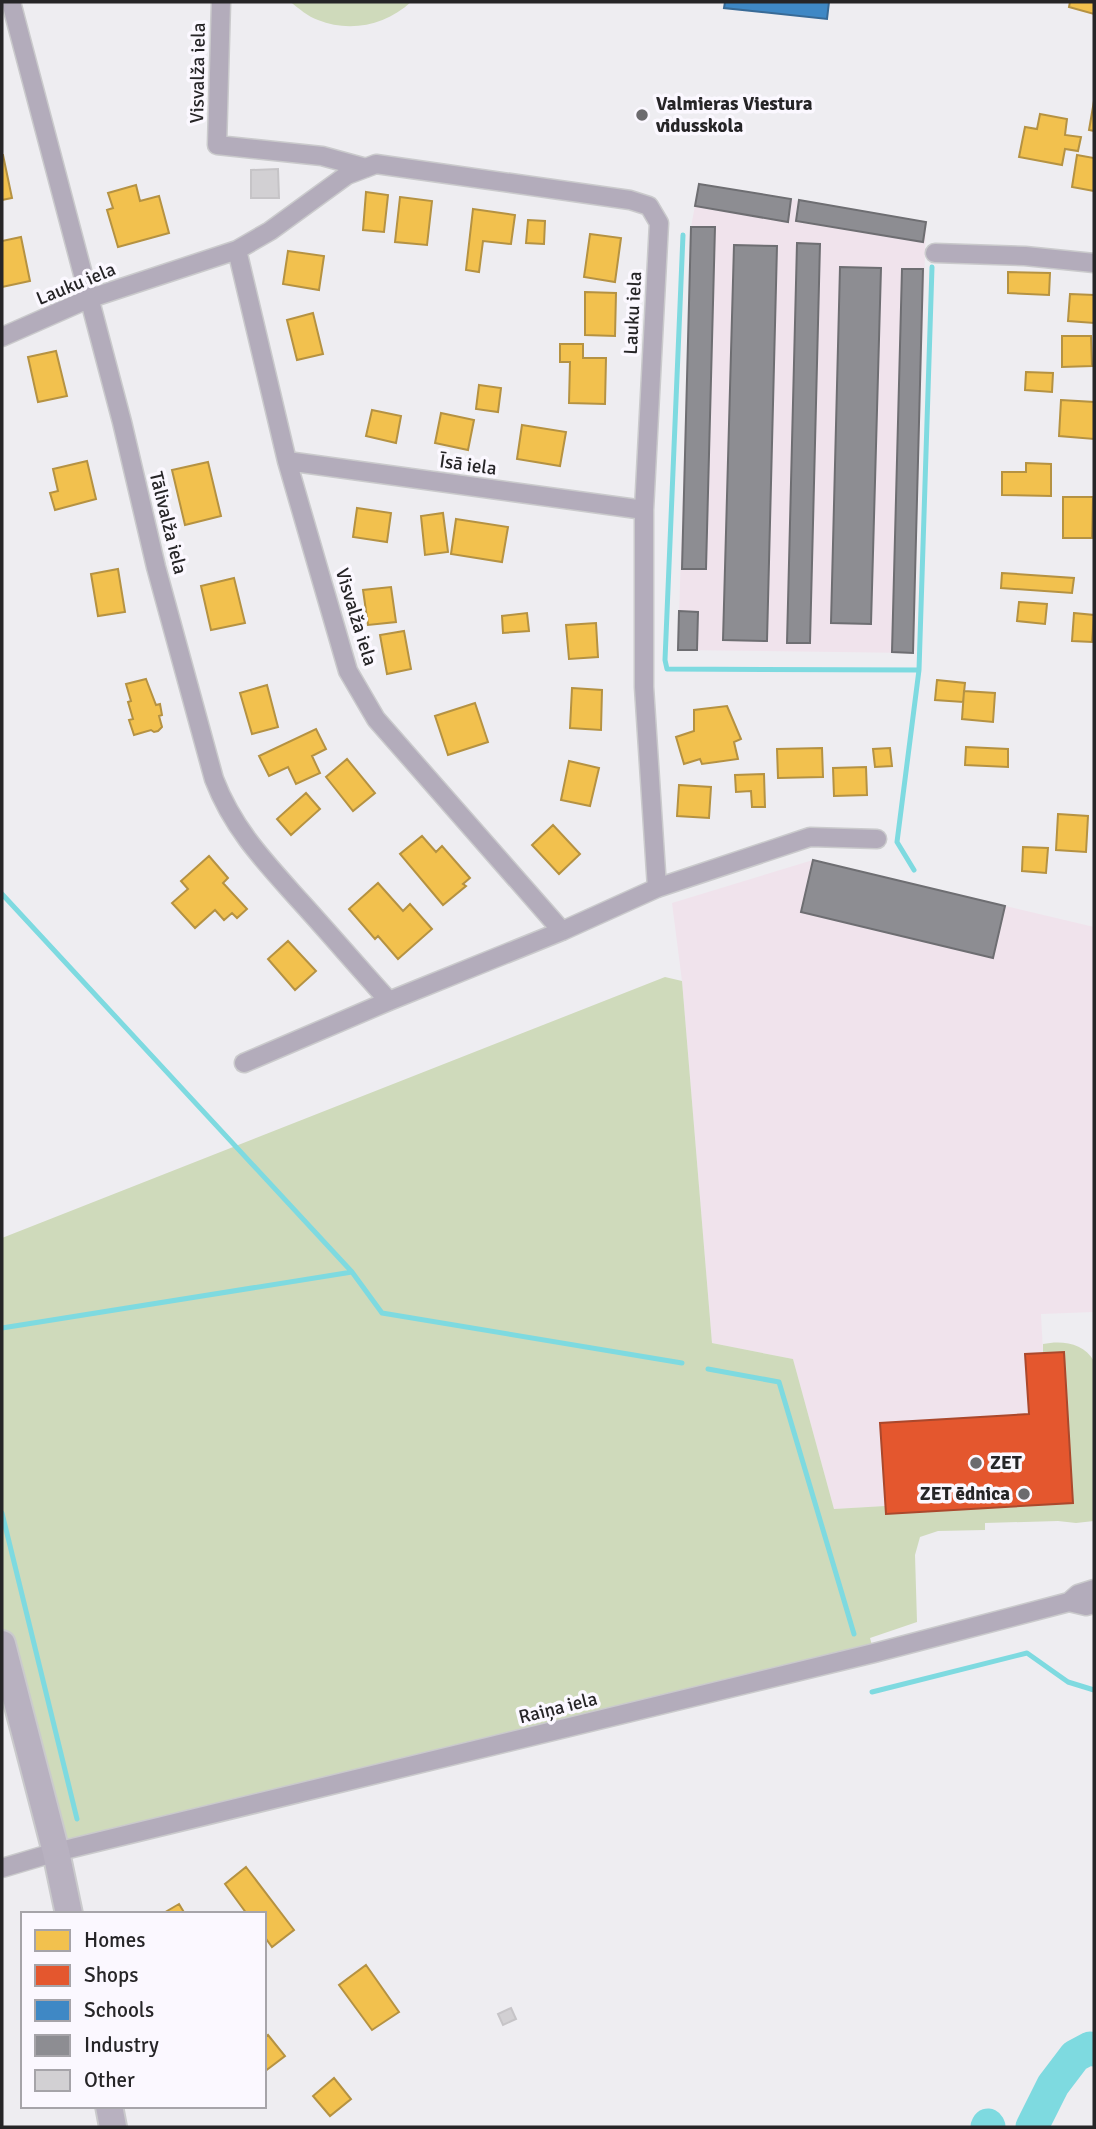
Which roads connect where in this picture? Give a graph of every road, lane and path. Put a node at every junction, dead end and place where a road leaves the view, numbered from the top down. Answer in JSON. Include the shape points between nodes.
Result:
{"nodes":[{"id":1,"x":12,"y":2,"type":"edge"},
{"id":2,"x":220,"y":2,"type":"edge"},
{"id":3,"x":366,"y":168,"type":"junction"},
{"id":4,"x":237,"y":250,"type":"junction"},
{"id":5,"x":935,"y":253,"type":"dead end"},
{"id":6,"x":1094,"y":263,"type":"edge"},
{"id":7,"x":88,"y":299,"type":"junction"},
{"id":8,"x":2,"y":337,"type":"edge"},
{"id":9,"x":287,"y":461,"type":"junction"},
{"id":10,"x":644,"y":510,"type":"junction"},
{"id":11,"x":877,"y":839,"type":"dead end"},
{"id":12,"x":657,"y":888,"type":"junction"},
{"id":13,"x":562,"y":931,"type":"junction"},
{"id":14,"x":389,"y":1001,"type":"junction"},
{"id":15,"x":244,"y":1063,"type":"dead end"},
{"id":16,"x":1094,"y":1589,"type":"edge"},
{"id":17,"x":1069,"y":1602,"type":"junction"},
{"id":18,"x":1094,"y":1604,"type":"edge"},
{"id":19,"x":2,"y":1644,"type":"edge"},
{"id":20,"x":56,"y":1852,"type":"junction"},
{"id":21,"x":2,"y":1868,"type":"edge"},
{"id":22,"x":69,"y":1912,"type":"edge"},
{"id":23,"x":109,"y":2108,"type":"edge"},
{"id":24,"x":113,"y":2127,"type":"edge"}],
"edges":[{"from":1,"to":7,"type":"street","name":"Tālivalža iela"},
{"from":2,"to":3,"type":"street","name":"Visvalža iela","via":[[218,145],[322,156]]},
{"from":3,"to":4,"type":"street","name":"Lauku iela","via":[[347,175]]},
{"from":3,"to":10,"type":"street","name":"Lauku iela","via":[[394,166],[649,206],[659,223]]},
{"from":4,"to":7,"type":"street","name":"Lauku iela"},
{"from":4,"to":9,"type":"street","name":"Visvalža iela"},
{"from":5,"to":6,"type":"street"},
{"from":7,"to":8,"type":"street","name":"Lauku iela"},
{"from":7,"to":14,"type":"street","name":"Tālivalža iela","via":[[221,798],[255,850]]},
{"from":9,"to":10,"type":"street","name":"Īsā iela"},
{"from":9,"to":13,"type":"street","name":"Visvalža iela","via":[[348,671],[376,719]]},
{"from":10,"to":12,"type":"street","name":"Lauku iela","via":[[643,687]]},
{"from":11,"to":12,"type":"street","via":[[810,838]]},
{"from":12,"to":13,"type":"street"},
{"from":13,"to":14,"type":"street"},
{"from":14,"to":15,"type":"street"},
{"from":16,"to":17,"type":"street","name":"Raiņa iela"},
{"from":17,"to":18,"type":"street","name":"Raiņa iela"},
{"from":17,"to":20,"type":"street","name":"Raiņa iela"},
{"from":19,"to":20,"type":"highway"},
{"from":20,"to":21,"type":"street","name":"Raiņa iela"},
{"from":20,"to":22,"type":"highway"},
{"from":23,"to":24,"type":"highway"}]}
